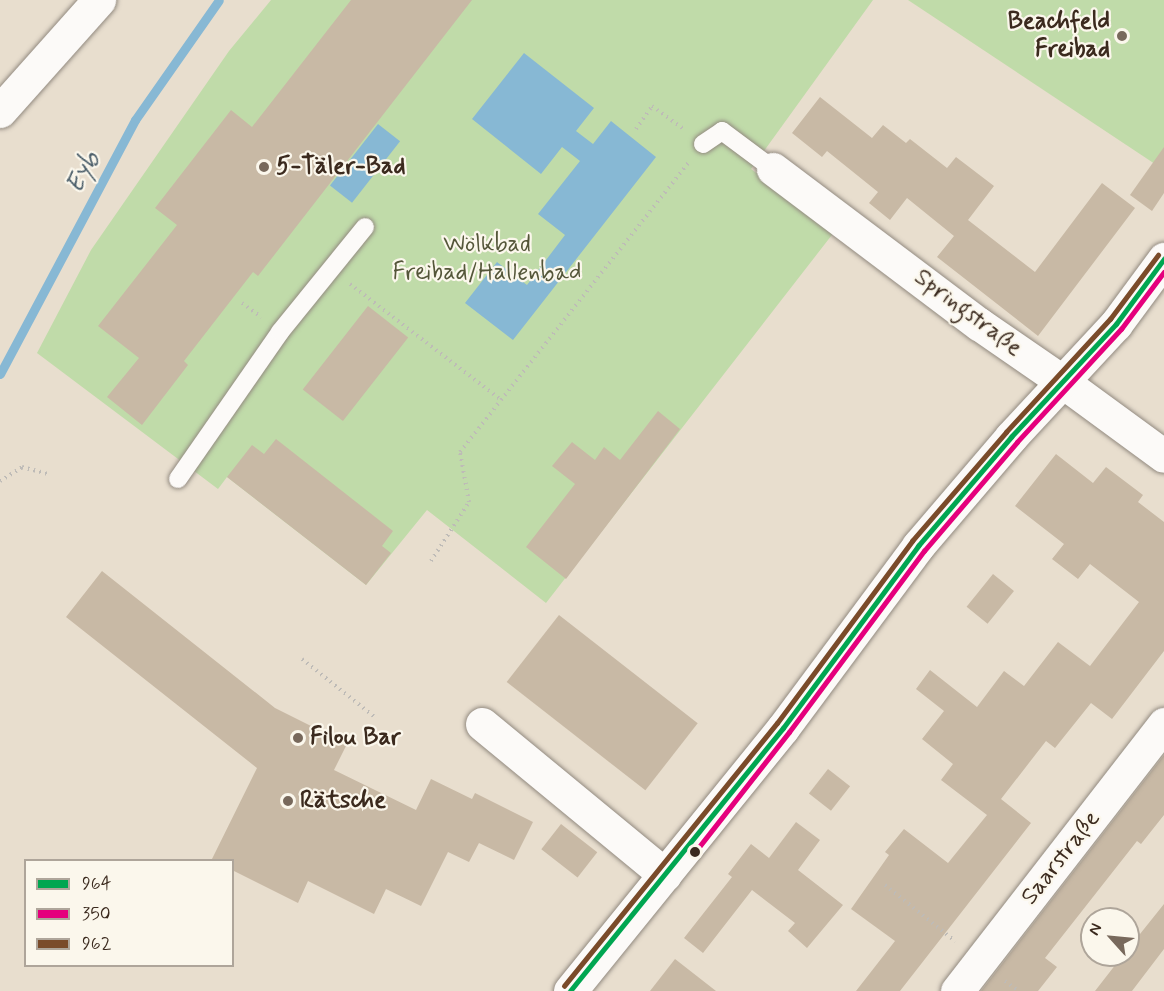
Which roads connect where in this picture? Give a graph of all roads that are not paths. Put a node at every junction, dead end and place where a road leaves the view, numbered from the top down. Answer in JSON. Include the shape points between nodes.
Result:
{"nodes":[{"id":1,"x":99,"y":0,"type":"edge"},
{"id":2,"x":0,"y":111,"type":"edge"},
{"id":3,"x":703,"y":144,"type":"road end"},
{"id":4,"x":773,"y":168,"type":"joint"},
{"id":5,"x":365,"y":227,"type":"dead end"},
{"id":6,"x":1164,"y":259,"type":"edge"},
{"id":7,"x":1063,"y":382,"type":"junction"},
{"id":8,"x":1164,"y":456,"type":"edge"},
{"id":9,"x":178,"y":479,"type":"dead end"},
{"id":10,"x":482,"y":724,"type":"dead end"},
{"id":11,"x":1164,"y":724,"type":"edge"},
{"id":12,"x":665,"y":875,"type":"junction"},
{"id":13,"x":582,"y":987,"type":"edge"},
{"id":14,"x":957,"y":991,"type":"edge"}],
"edges":[{"from":1,"to":2,"type":"street"},
{"from":3,"to":4,"type":"lane","via":[[722,131]]},
{"from":4,"to":7,"type":"street","name":"Springstraße","via":[[979,324]]},
{"from":5,"to":9,"type":"lane","via":[[280,332]]},
{"from":6,"to":7,"type":"street","via":[[1116,324]]},
{"from":7,"to":8,"type":"street","name":"Springstraße"},
{"from":7,"to":12,"type":"street","via":[[918,546],[783,728]]},
{"from":10,"to":12,"type":"street"},
{"from":11,"to":14,"type":"street","name":"Saarstraße"},
{"from":12,"to":13,"type":"street"}]}
